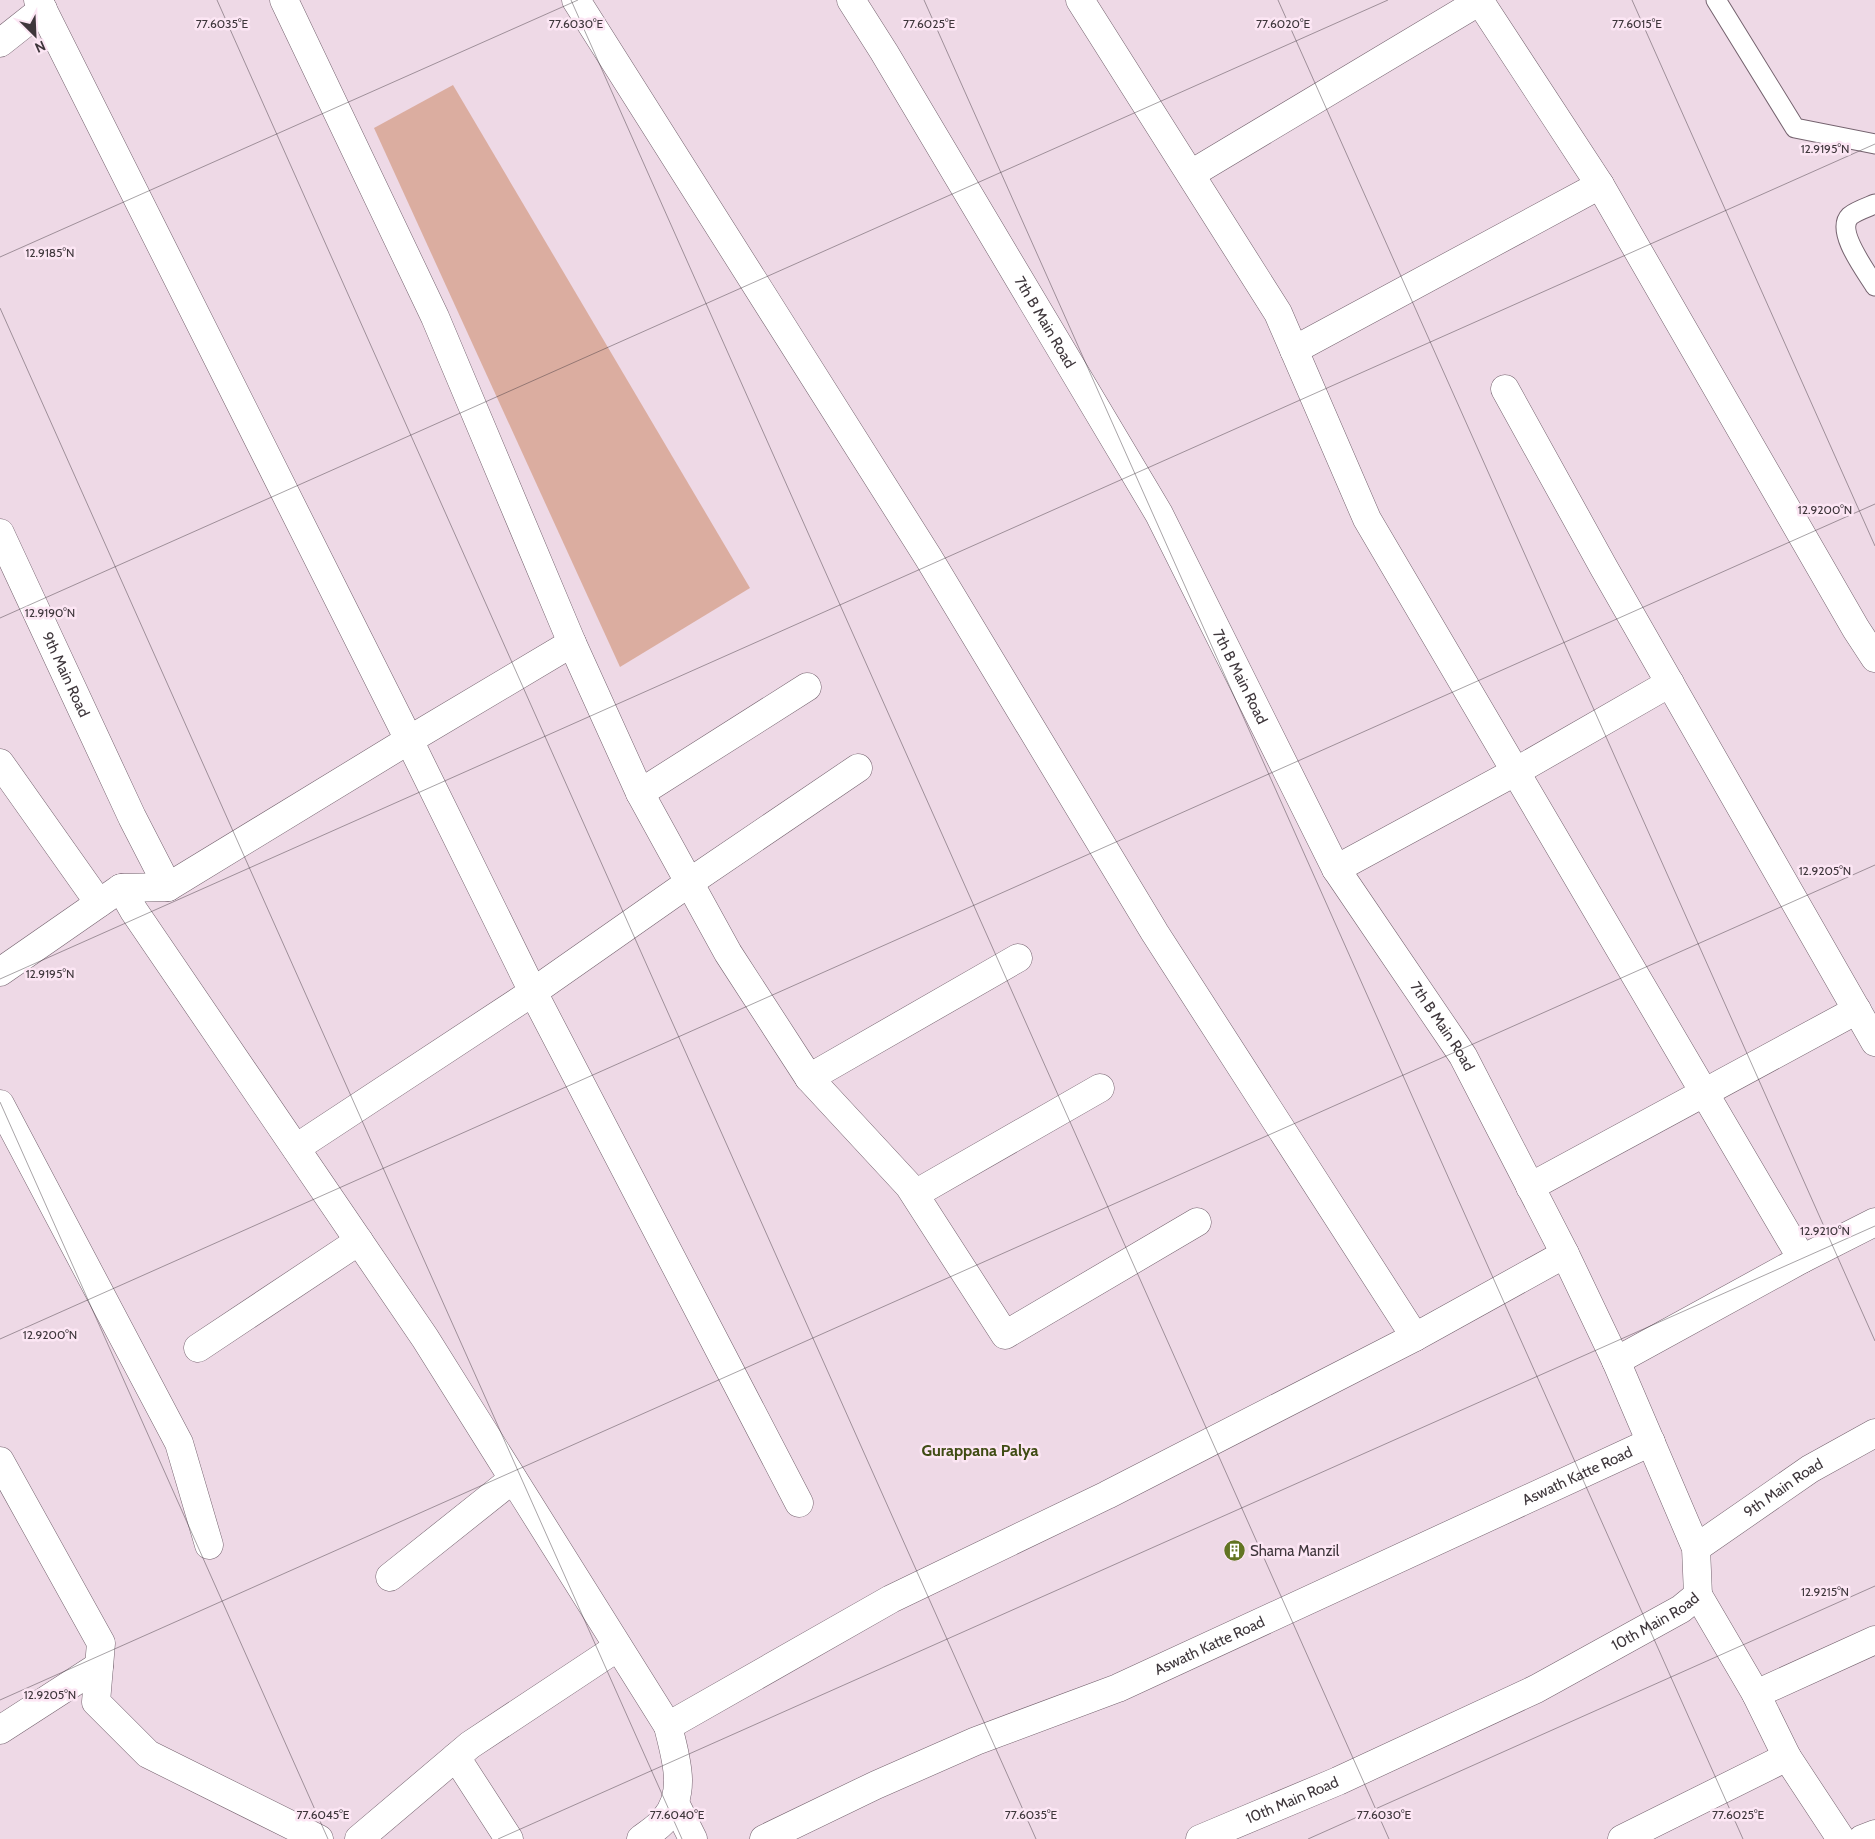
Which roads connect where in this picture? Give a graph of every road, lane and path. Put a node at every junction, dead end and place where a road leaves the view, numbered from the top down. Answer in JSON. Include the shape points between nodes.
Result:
{"nodes":[{"id":1,"x":284,"y":0,"type":"edge"},
{"id":2,"x":576,"y":0,"type":"edge"},
{"id":3,"x":851,"y":0,"type":"edge"},
{"id":4,"x":1080,"y":0,"type":"edge"},
{"id":5,"x":1479,"y":0,"type":"edge"},
{"id":6,"x":1716,"y":0,"type":"edge"},
{"id":7,"x":40,"y":4,"type":"edge"},
{"id":8,"x":0,"y":42,"type":"edge"},
{"id":9,"x":1875,"y":144,"type":"edge"},
{"id":10,"x":1192,"y":174,"type":"junction"},
{"id":11,"x":1600,"y":185,"type":"junction"},
{"id":12,"x":1875,"y":204,"type":"edge"},
{"id":13,"x":1875,"y":286,"type":"edge"},
{"id":14,"x":1294,"y":350,"type":"junction"},
{"id":15,"x":1505,"y":389,"type":"dead end"},
{"id":16,"x":0,"y":533,"type":"edge"},
{"id":17,"x":1866,"y":624,"type":"edge"},
{"id":18,"x":572,"y":643,"type":"junction"},
{"id":19,"x":1875,"y":658,"type":"edge"},
{"id":20,"x":1670,"y":683,"type":"junction"},
{"id":21,"x":806,"y":687,"type":"dead end"},
{"id":22,"x":408,"y":740,"type":"junction"},
{"id":23,"x":0,"y":763,"type":"edge"},
{"id":24,"x":858,"y":768,"type":"dead end"},
{"id":25,"x":1515,"y":772,"type":"junction"},
{"id":26,"x":640,"y":792,"type":"junction"},
{"id":27,"x":1336,"y":869,"type":"junction"},
{"id":28,"x":690,"y":882,"type":"junction"},
{"id":29,"x":168,"y":886,"type":"junction"},
{"id":30,"x":110,"y":896,"type":"junction"},
{"id":31,"x":1018,"y":958,"type":"dead end"},
{"id":32,"x":0,"y":972,"type":"edge"},
{"id":33,"x":533,"y":992,"type":"junction"},
{"id":34,"x":1857,"y":1010,"type":"junction"},
{"id":35,"x":1875,"y":1042,"type":"edge"},
{"id":36,"x":810,"y":1078,"type":"junction"},
{"id":37,"x":1100,"y":1088,"type":"dead end"},
{"id":38,"x":1704,"y":1093,"type":"junction"},
{"id":39,"x":0,"y":1104,"type":"edge"},
{"id":40,"x":296,"y":1148,"type":"junction"},
{"id":41,"x":1530,"y":1186,"type":"junction"},
{"id":42,"x":915,"y":1194,"type":"junction"},
{"id":43,"x":1197,"y":1222,"type":"dead end"},
{"id":44,"x":1875,"y":1222,"type":"edge"},
{"id":45,"x":359,"y":1241,"type":"junction"},
{"id":46,"x":1565,"y":1254,"type":"junction"},
{"id":47,"x":1802,"y":1259,"type":"junction"},
{"id":48,"x":1416,"y":1337,"type":"junction"},
{"id":49,"x":198,"y":1348,"type":"dead end"},
{"id":50,"x":1616,"y":1361,"type":"junction"},
{"id":51,"x":1875,"y":1433,"type":"edge"},
{"id":52,"x":1650,"y":1442,"type":"junction"},
{"id":53,"x":0,"y":1462,"type":"edge"},
{"id":54,"x":513,"y":1479,"type":"junction"},
{"id":55,"x":799,"y":1504,"type":"dead end"},
{"id":56,"x":209,"y":1545,"type":"dead end"},
{"id":57,"x":1696,"y":1548,"type":"junction"},
{"id":58,"x":390,"y":1577,"type":"dead end"},
{"id":59,"x":1698,"y":1594,"type":"junction"},
{"id":60,"x":1875,"y":1640,"type":"edge"},
{"id":61,"x":618,"y":1647,"type":"junction"},
{"id":62,"x":99,"y":1666,"type":"junction"},
{"id":63,"x":1756,"y":1694,"type":"junction"},
{"id":64,"x":668,"y":1726,"type":"junction"},
{"id":65,"x":0,"y":1730,"type":"edge"},
{"id":66,"x":456,"y":1757,"type":"junction"},
{"id":67,"x":1787,"y":1757,"type":"junction"},
{"id":68,"x":675,"y":1803,"type":"junction"},
{"id":69,"x":1875,"y":1834,"type":"edge"},
{"id":70,"x":319,"y":1839,"type":"edge"},
{"id":71,"x":359,"y":1839,"type":"edge"},
{"id":72,"x":509,"y":1839,"type":"edge"},
{"id":73,"x":641,"y":1839,"type":"edge"},
{"id":74,"x":693,"y":1839,"type":"edge"},
{"id":75,"x":764,"y":1839,"type":"edge"},
{"id":76,"x":1200,"y":1839,"type":"edge"},
{"id":77,"x":1622,"y":1839,"type":"edge"},
{"id":78,"x":1842,"y":1839,"type":"edge"},
{"id":79,"x":1862,"y":1839,"type":"edge"}],
"edges":[{"from":1,"to":18,"type":"street","via":[[435,317]]},
{"from":2,"to":48,"type":"street","via":[[928,557],[1155,932]]},
{"from":3,"to":27,"type":"street","name":"7th B Main Road","via":[[1159,514]]},
{"from":4,"to":10,"type":"street"},
{"from":5,"to":10,"type":"street"},
{"from":5,"to":11,"type":"street"},
{"from":6,"to":9,"type":"lane","via":[[1795,128]]},
{"from":7,"to":8,"type":"street"},
{"from":7,"to":22,"type":"street"},
{"from":10,"to":14,"type":"street","via":[[1278,314]]},
{"from":11,"to":14,"type":"street"},
{"from":11,"to":17,"type":"street"},
{"from":12,"to":13,"type":"lane","via":[[1850,216],[1845,225],[1846,236]]},
{"from":14,"to":25,"type":"street","via":[[1366,520]]},
{"from":15,"to":20,"type":"street"},
{"from":16,"to":29,"type":"street","name":"9th Main Road","via":[[132,817]]},
{"from":17,"to":19,"type":"street"},
{"from":18,"to":22,"type":"street"},
{"from":18,"to":26,"type":"street"},
{"from":20,"to":25,"type":"street"},
{"from":20,"to":34,"type":"street"},
{"from":21,"to":26,"type":"street"},
{"from":22,"to":29,"type":"street"},
{"from":22,"to":33,"type":"street"},
{"from":23,"to":30,"type":"street"},
{"from":24,"to":28,"type":"street"},
{"from":25,"to":27,"type":"street"},
{"from":25,"to":38,"type":"street"},
{"from":26,"to":28,"type":"street"},
{"from":27,"to":41,"type":"street","name":"7th B Main Road","via":[[1463,1056]]},
{"from":28,"to":33,"type":"street"},
{"from":28,"to":36,"type":"street","via":[[728,953]]},
{"from":29,"to":30,"type":"street"},
{"from":30,"to":32,"type":"street"},
{"from":30,"to":40,"type":"street","via":[[134,911]]},
{"from":31,"to":36,"type":"street"},
{"from":33,"to":40,"type":"street"},
{"from":33,"to":55,"type":"street"},
{"from":34,"to":35,"type":"street"},
{"from":34,"to":38,"type":"street"},
{"from":36,"to":42,"type":"street"},
{"from":37,"to":42,"type":"street"},
{"from":38,"to":41,"type":"street"},
{"from":38,"to":47,"type":"street"},
{"from":39,"to":56,"type":"street","via":[[179,1443]]},
{"from":40,"to":45,"type":"street"},
{"from":41,"to":46,"type":"street","name":"7th B Main Road"},
{"from":42,"to":43,"type":"street","via":[[1005,1335]]},
{"from":44,"to":47,"type":"street"},
{"from":45,"to":49,"type":"street"},
{"from":45,"to":54,"type":"street","via":[[425,1338]]},
{"from":46,"to":48,"type":"street"},
{"from":46,"to":50,"type":"street","name":"7th B Main Road"},
{"from":47,"to":50,"type":"street"},
{"from":48,"to":64,"type":"street","via":[[1107,1495],[891,1599]]},
{"from":50,"to":52,"type":"street","name":"10th Main Road"},
{"from":51,"to":57,"type":"street","name":"9th Main Road","via":[[1810,1469]]},
{"from":52,"to":57,"type":"street","name":"10th Main Road"},
{"from":52,"to":75,"type":"street","name":"Aswath Katte Road","via":[[1118,1688],[976,1741]]},
{"from":53,"to":62,"type":"street","via":[[101,1642]]},
{"from":54,"to":58,"type":"street"},
{"from":54,"to":61,"type":"street"},
{"from":57,"to":59,"type":"street","name":"10th Main Road"},
{"from":59,"to":63,"type":"street"},
{"from":59,"to":76,"type":"street","name":"10th Main Road","via":[[1681,1609],[1536,1689],[1338,1781]]},
{"from":60,"to":63,"type":"street"},
{"from":61,"to":64,"type":"street"},
{"from":61,"to":66,"type":"street"},
{"from":62,"to":65,"type":"street"},
{"from":62,"to":70,"type":"street","via":[[96,1702],[148,1754]]},
{"from":63,"to":67,"type":"street"},
{"from":64,"to":68,"type":"street","via":[[678,1765]]},
{"from":66,"to":71,"type":"street"},
{"from":66,"to":72,"type":"street"},
{"from":67,"to":77,"type":"street"},
{"from":67,"to":78,"type":"street"},
{"from":68,"to":73,"type":"street","via":[[665,1819]]},
{"from":68,"to":74,"type":"street"},
{"from":69,"to":79,"type":"street"}]}
